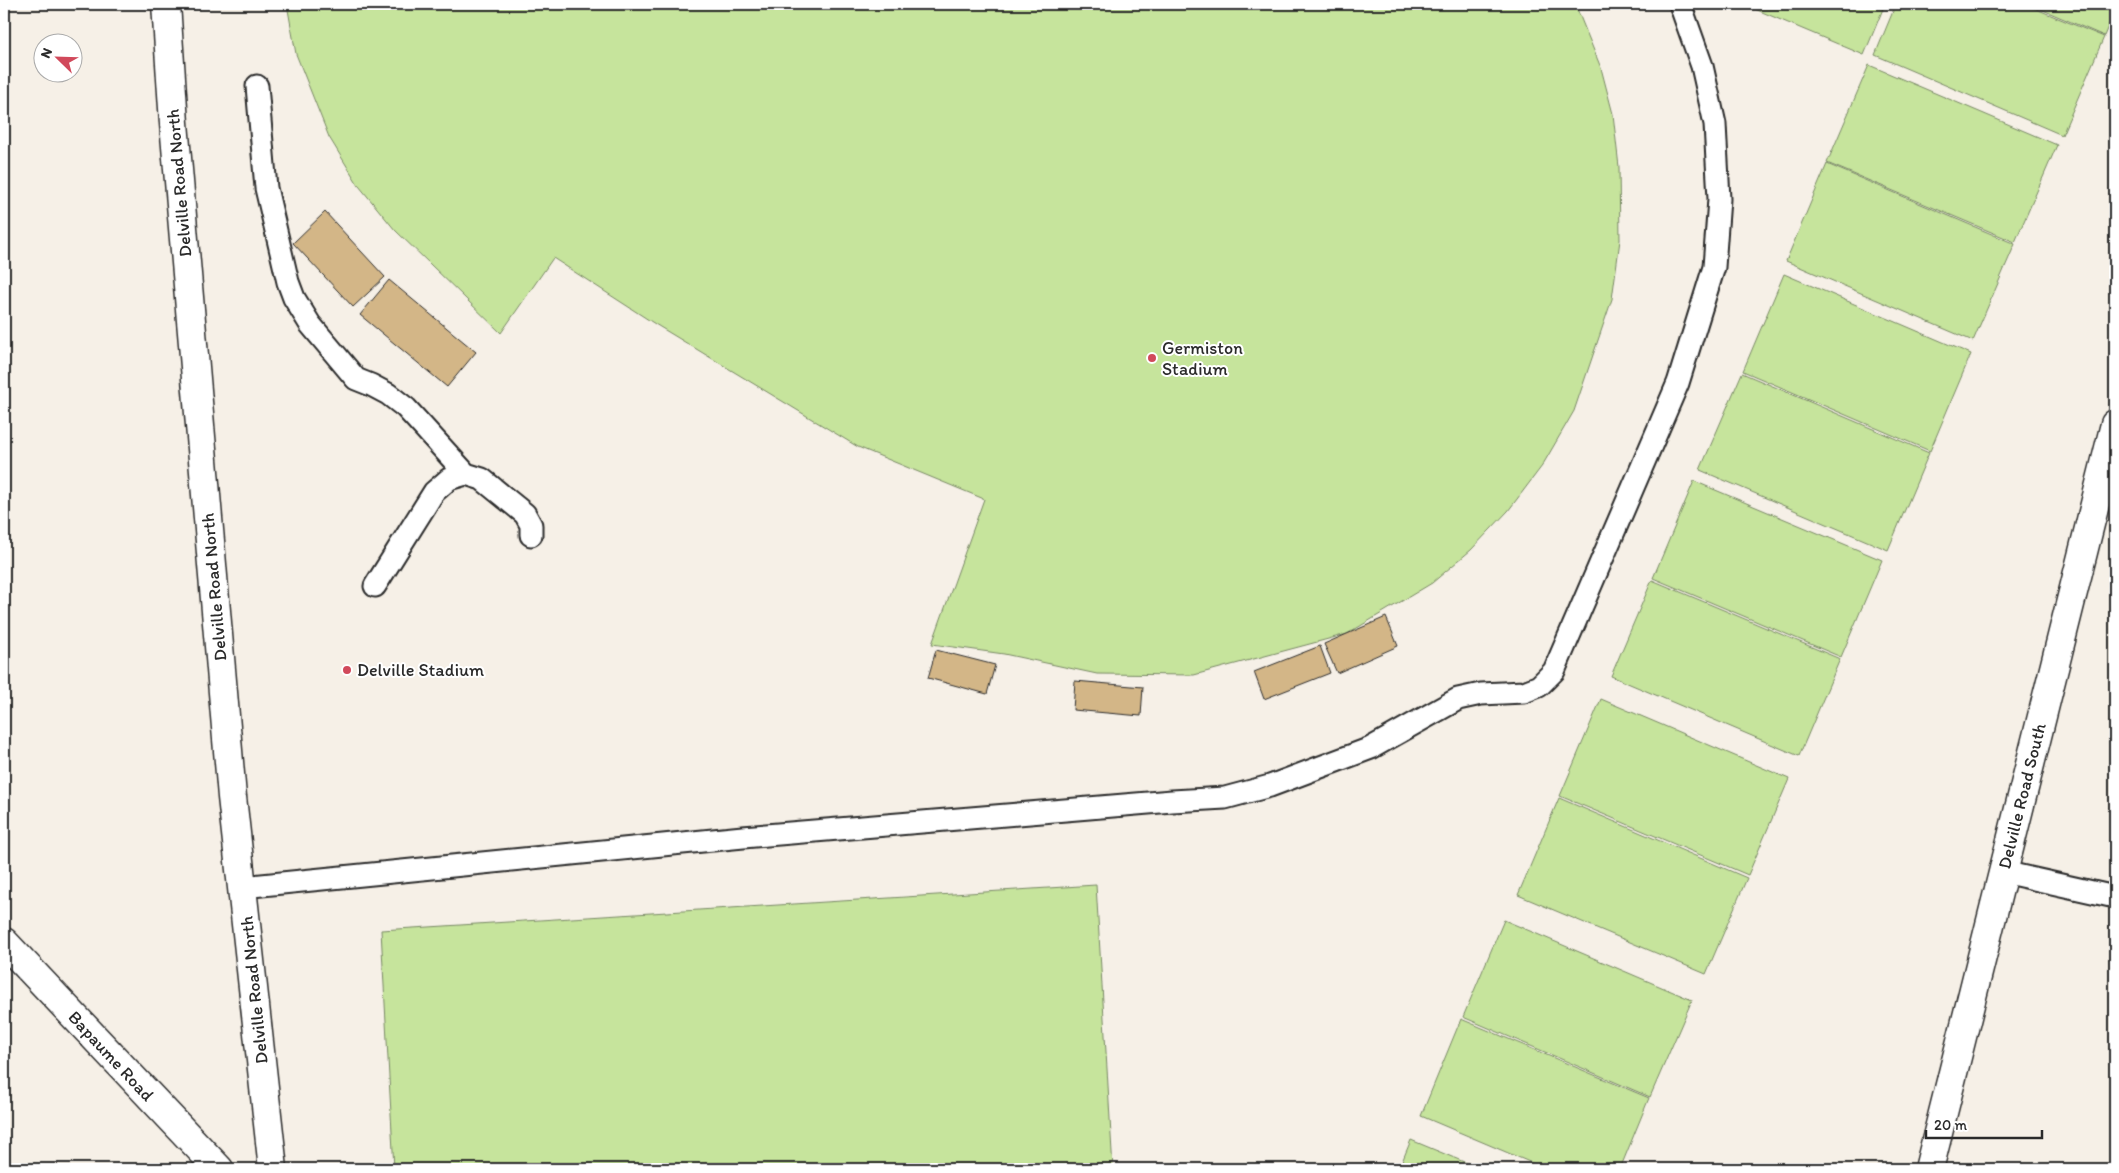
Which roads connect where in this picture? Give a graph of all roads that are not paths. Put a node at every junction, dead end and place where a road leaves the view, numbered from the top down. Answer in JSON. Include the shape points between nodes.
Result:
{"nodes":[{"id":1,"x":166,"y":4,"type":"edge"},
{"id":2,"x":1680,"y":4,"type":"edge"},
{"id":3,"x":257,"y":86,"type":"dead end"},
{"id":4,"x":2115,"y":424,"type":"edge"},
{"id":5,"x":466,"y":474,"type":"junction"},
{"id":6,"x":531,"y":535,"type":"dead end"},
{"id":7,"x":375,"y":586,"type":"dead end"},
{"id":8,"x":2003,"y":872,"type":"junction"},
{"id":9,"x":242,"y":887,"type":"junction"},
{"id":10,"x":2115,"y":897,"type":"edge"},
{"id":11,"x":4,"y":942,"type":"edge"},
{"id":12,"x":219,"y":1169,"type":"edge"},
{"id":13,"x":273,"y":1169,"type":"edge"},
{"id":14,"x":1929,"y":1169,"type":"edge"}],
"edges":[{"from":1,"to":9,"type":"main road","name":"Delville Road North"},
{"from":2,"to":9,"type":"lane","via":[[1702,66],[1715,124],[1719,199],[1714,267],[1678,383],[1554,671],[1539,686],[1524,692],[1481,694],[1458,699],[1371,748],[1270,786],[1224,798],[785,834]]},
{"from":3,"to":5,"type":"lane","via":[[266,188],[294,298],[310,324],[356,380],[371,385],[406,408]]},
{"from":4,"to":8,"type":"main road","name":"Delville Road South"},
{"from":5,"to":6,"type":"lane","via":[[482,479],[525,514],[531,525]]},
{"from":5,"to":7,"type":"lane","via":[[449,479],[434,492]]},
{"from":8,"to":10,"type":"lane"},
{"from":8,"to":14,"type":"main road","name":"Delville Road South"},
{"from":9,"to":13,"type":"main road","name":"Delville Road North"},
{"from":11,"to":12,"type":"main road","name":"Bapaume Road"}]}
